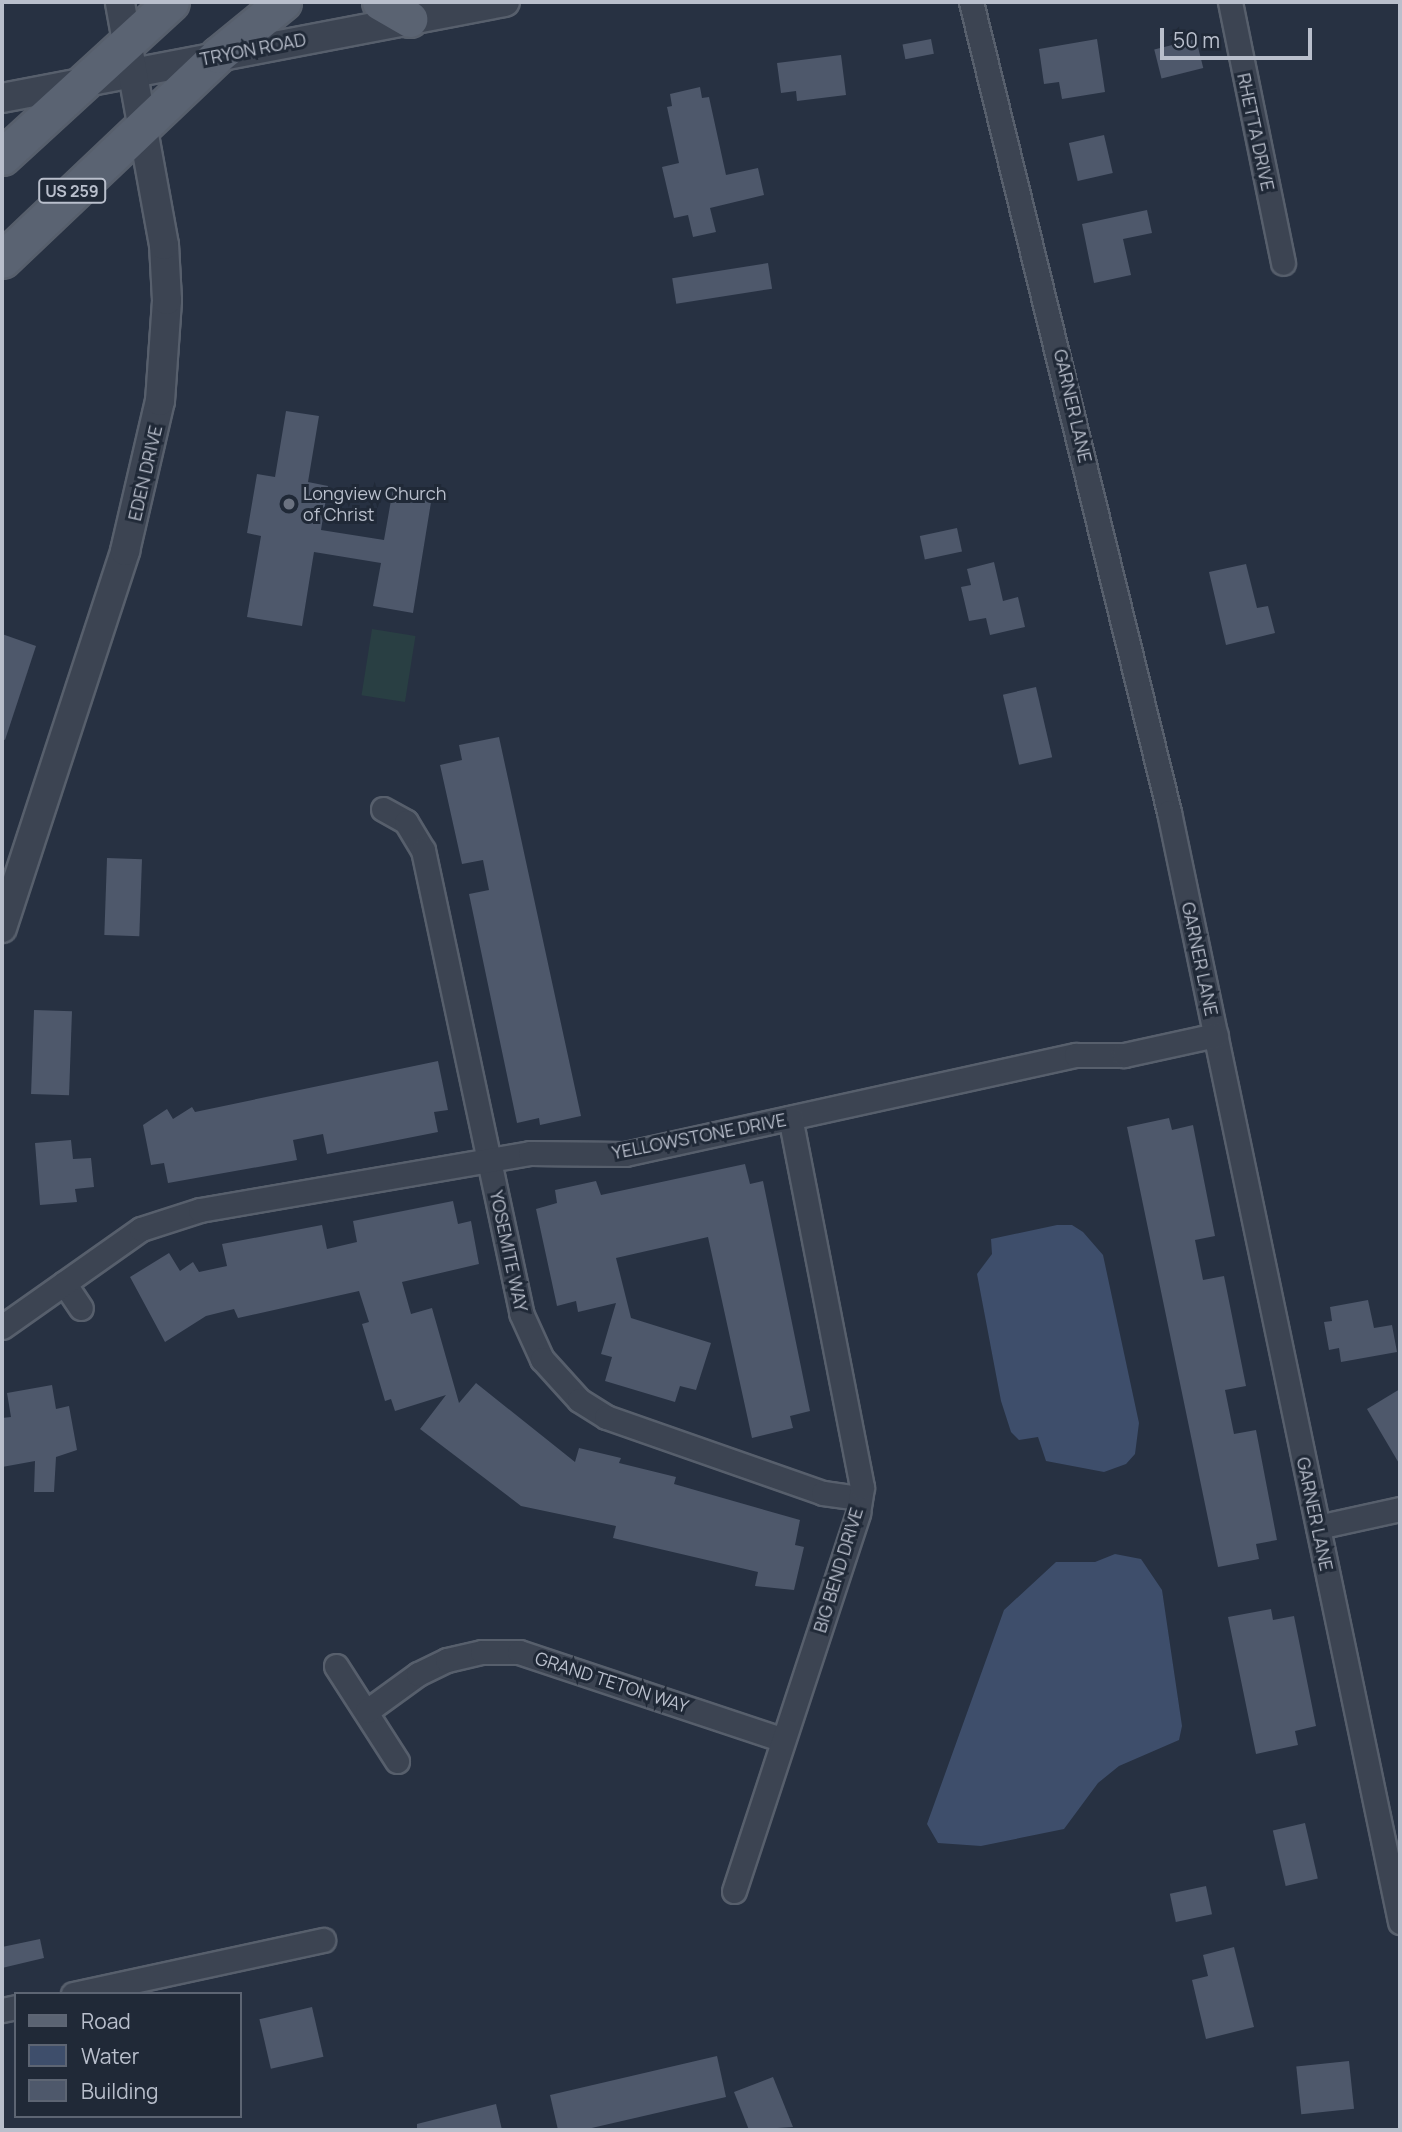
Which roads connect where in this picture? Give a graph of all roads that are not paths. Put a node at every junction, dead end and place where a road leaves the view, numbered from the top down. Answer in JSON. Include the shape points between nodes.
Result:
{"nodes":[{"id":1,"x":120,"y":2,"type":"edge"},
{"id":2,"x":171,"y":2,"type":"edge"},
{"id":3,"x":283,"y":2,"type":"edge"},
{"id":4,"x":505,"y":2,"type":"edge"},
{"id":5,"x":971,"y":2,"type":"edge"},
{"id":6,"x":1230,"y":2,"type":"edge"},
{"id":7,"x":394,"y":10,"type":"edge"},
{"id":8,"x":128,"y":37,"type":"junction"},
{"id":9,"x":219,"y":55,"type":"junction"},
{"id":10,"x":135,"y":72,"type":"junction"},
{"id":11,"x":80,"y":82,"type":"junction"},
{"id":12,"x":2,"y":98,"type":"edge"},
{"id":13,"x":145,"y":124,"type":"junction"},
{"id":14,"x":2,"y":157,"type":"edge"},
{"id":15,"x":2,"y":260,"type":"edge"},
{"id":16,"x":1283,"y":263,"type":"dead end"},
{"id":17,"x":383,"y":809,"type":"dead end"},
{"id":18,"x":2,"y":928,"type":"edge"},
{"id":19,"x":1216,"y":1035,"type":"junction"},
{"id":20,"x":790,"y":1118,"type":"junction"},
{"id":21,"x":490,"y":1159,"type":"junction"},
{"id":22,"x":64,"y":1283,"type":"junction"},
{"id":23,"x":81,"y":1308,"type":"dead end"},
{"id":24,"x":2,"y":1327,"type":"edge"},
{"id":25,"x":860,"y":1497,"type":"junction"},
{"id":26,"x":1400,"y":1509,"type":"edge"},
{"id":27,"x":1318,"y":1528,"type":"junction"},
{"id":28,"x":336,"y":1666,"type":"dead end"},
{"id":29,"x":367,"y":1711,"type":"junction"},
{"id":30,"x":783,"y":1740,"type":"junction"},
{"id":31,"x":397,"y":1761,"type":"dead end"},
{"id":32,"x":734,"y":1891,"type":"dead end"},
{"id":33,"x":1400,"y":1923,"type":"edge"},
{"id":34,"x":323,"y":1940,"type":"dead end"},
{"id":35,"x":82,"y":1992,"type":"edge"}],
"edges":[{"from":1,"to":8,"type":"street","name":"EDEN DRIVE"},
{"from":2,"to":8,"type":"main road"},
{"from":3,"to":9,"type":"main road","number":"US 259"},
{"from":4,"to":7,"type":"street","name":"TRYON ROAD"},
{"from":5,"to":19,"type":"street","name":"GARNER LANE","via":[[1166,799]]},
{"from":6,"to":16,"type":"street","name":"RHETTA DRIVE"},
{"from":7,"to":9,"type":"street","name":"TRYON ROAD"},
{"from":8,"to":10,"type":"street","name":"EDEN DRIVE"},
{"from":8,"to":11,"type":"main road"},
{"from":9,"to":10,"type":"street","name":"TRYON ROAD"},
{"from":9,"to":13,"type":"main road","number":"US 259"},
{"from":10,"to":11,"type":"street","name":"TRYON ROAD"},
{"from":10,"to":13,"type":"street","name":"EDEN DRIVE"},
{"from":11,"to":12,"type":"street","name":"TRYON ROAD"},
{"from":11,"to":14,"type":"main road"},
{"from":13,"to":15,"type":"main road","number":"US 259"},
{"from":13,"to":18,"type":"street","name":"EDEN DRIVE","via":[[162,223],[166,281],[164,357],[153,442],[122,563]]},
{"from":17,"to":21,"type":"street","name":"YOSEMITE WAY","via":[[406,822],[423,850]]},
{"from":19,"to":20,"type":"street","name":"YELLOWSTONE DRIVE","via":[[1124,1055],[1084,1053]]},
{"from":19,"to":27,"type":"street","name":"GARNER LANE"},
{"from":20,"to":21,"type":"street","name":"YELLOWSTONE DRIVE","via":[[625,1154],[545,1152]]},
{"from":20,"to":25,"type":"street","name":"BIG BEND DRIVE","via":[[859,1465]]},
{"from":21,"to":22,"type":"street","name":"YELLOWSTONE DRIVE","via":[[166,1218],[141,1229]]},
{"from":21,"to":25,"type":"street","name":"YOSEMITE WAY","via":[[526,1328],[542,1359],[566,1388],[593,1410],[620,1423],[823,1493]]},
{"from":22,"to":23,"type":"street"},
{"from":22,"to":24,"type":"street","name":"YELLOWSTONE DRIVE"},
{"from":25,"to":30,"type":"street","name":"BIG BEND DRIVE"},
{"from":26,"to":27,"type":"street"},
{"from":27,"to":33,"type":"street","name":"GARNER LANE"},
{"from":28,"to":29,"type":"street"},
{"from":29,"to":30,"type":"street","name":"GRAND TETON WAY","via":[[418,1674],[447,1660],[482,1652],[519,1652]]},
{"from":29,"to":31,"type":"street"},
{"from":30,"to":32,"type":"street","name":"BIG BEND DRIVE"},
{"from":34,"to":35,"type":"street"}]}
